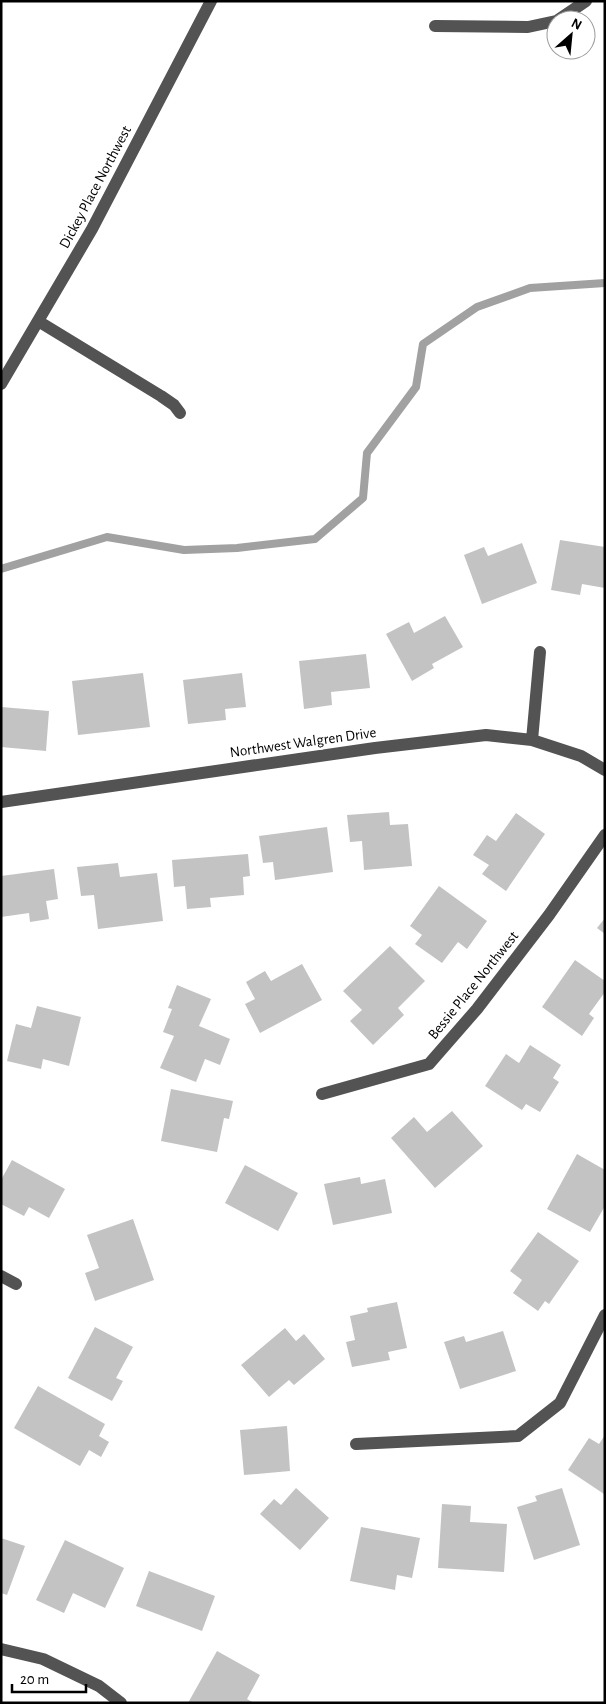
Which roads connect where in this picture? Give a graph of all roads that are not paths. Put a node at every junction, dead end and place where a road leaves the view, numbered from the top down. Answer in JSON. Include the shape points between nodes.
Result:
{"nodes":[{"id":1,"x":211,"y":1,"type":"edge"},
{"id":2,"x":586,"y":1,"type":"edge"},
{"id":3,"x":573,"y":10,"type":"edge"},
{"id":4,"x":546,"y":23,"type":"edge"},
{"id":5,"x":435,"y":26,"type":"dead end"},
{"id":6,"x":38,"y":321,"type":"junction"},
{"id":7,"x":1,"y":384,"type":"edge"},
{"id":8,"x":180,"y":413,"type":"dead end"},
{"id":9,"x":540,"y":652,"type":"dead end"},
{"id":10,"x":532,"y":740,"type":"junction"},
{"id":11,"x":605,"y":770,"type":"edge"},
{"id":12,"x":1,"y":802,"type":"edge"},
{"id":13,"x":605,"y":835,"type":"edge"},
{"id":14,"x":322,"y":1094,"type":"dead end"},
{"id":15,"x":1,"y":1276,"type":"edge"},
{"id":16,"x":16,"y":1284,"type":"dead end"},
{"id":17,"x":605,"y":1315,"type":"edge"},
{"id":18,"x":356,"y":1444,"type":"dead end"},
{"id":19,"x":1,"y":1649,"type":"edge"},
{"id":20,"x":121,"y":1703,"type":"edge"}],
"edges":[{"from":1,"to":6,"type":"street","name":"Dickey Place Northwest","via":[[92,229]]},
{"from":2,"to":3,"type":"street"},
{"from":4,"to":5,"type":"street","via":[[528,27]]},
{"from":6,"to":7,"type":"street","name":"Dickey Place Northwest"},
{"from":6,"to":8,"type":"street","via":[[161,396]]},
{"from":9,"to":10,"type":"street"},
{"from":10,"to":11,"type":"street","name":"Northwest Walgren Drive","via":[[581,756]]},
{"from":10,"to":12,"type":"street","name":"Northwest Walgren Drive","via":[[486,735]]},
{"from":13,"to":14,"type":"street","name":"Bessie Place Northwest","via":[[549,915],[430,1064]]},
{"from":15,"to":16,"type":"street"},
{"from":17,"to":18,"type":"street","via":[[560,1403],[518,1436]]},
{"from":19,"to":20,"type":"street","via":[[43,1659],[99,1686]]}]}
